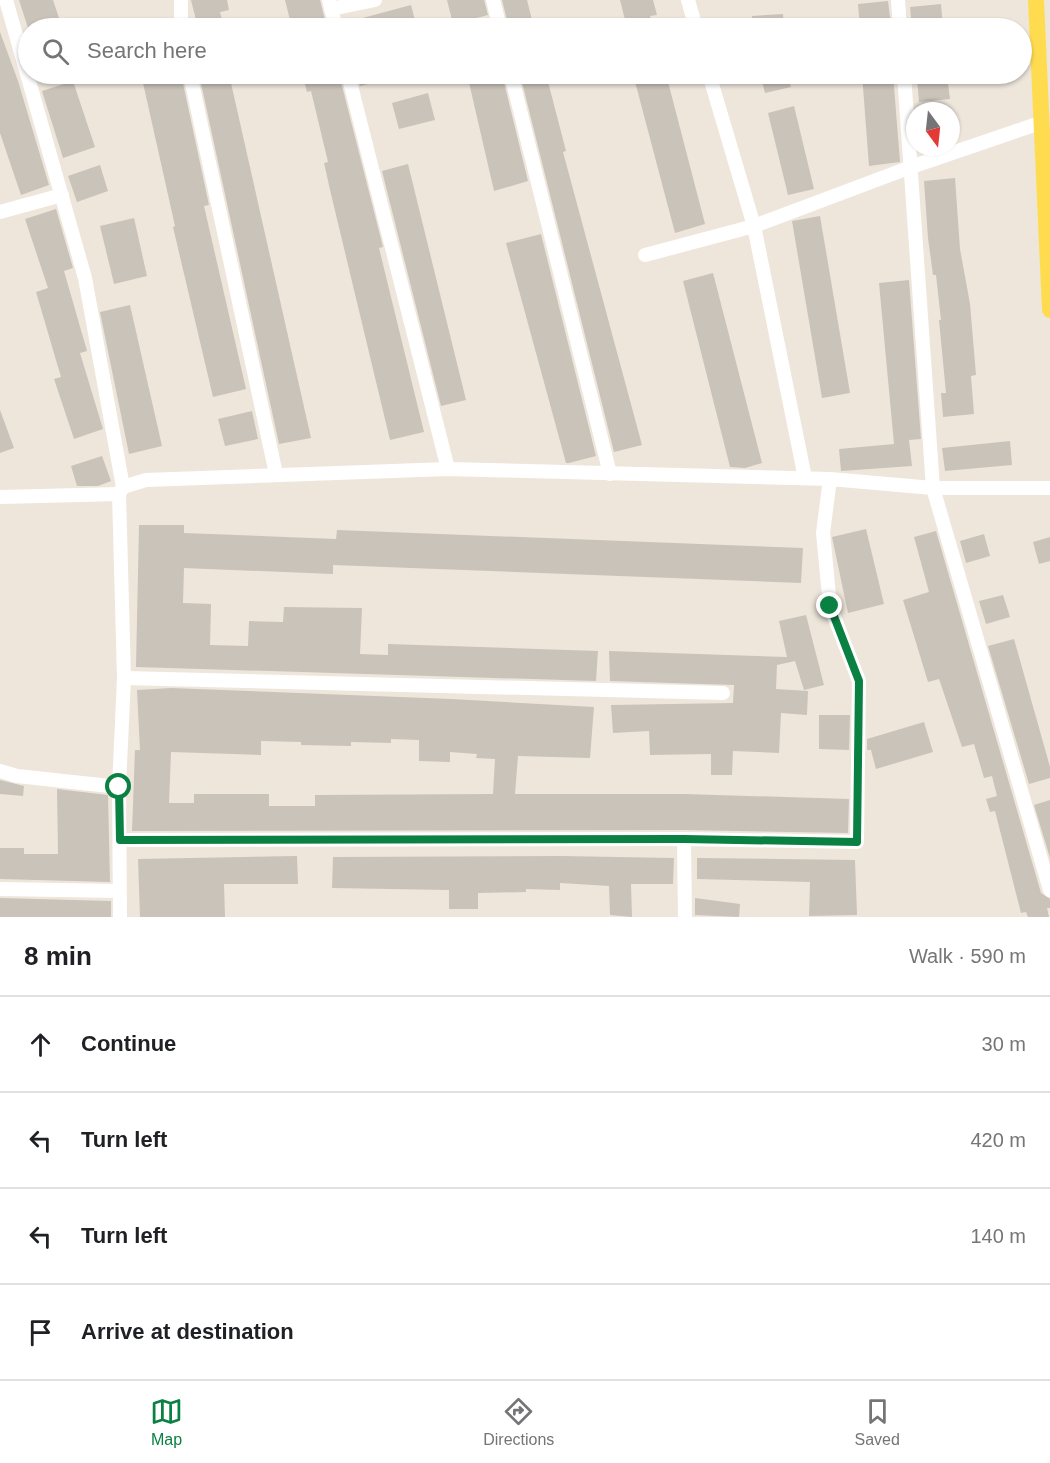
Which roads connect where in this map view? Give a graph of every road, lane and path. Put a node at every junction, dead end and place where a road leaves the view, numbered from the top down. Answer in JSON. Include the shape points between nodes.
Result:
{"nodes":[{"id":1,"x":6,"y":0,"type":"edge"},
{"id":2,"x":181,"y":0,"type":"edge"},
{"id":3,"x":375,"y":0,"type":"edge"},
{"id":4,"x":493,"y":0,"type":"edge"},
{"id":5,"x":688,"y":0,"type":"edge"},
{"id":6,"x":898,"y":0,"type":"edge"},
{"id":7,"x":1036,"y":0,"type":"edge"},
{"id":8,"x":330,"y":5,"type":"edge"},
{"id":9,"x":181,"y":18,"type":"edge"},
{"id":10,"x":498,"y":18,"type":"edge"},
{"id":11,"x":693,"y":18,"type":"edge"},
{"id":12,"x":899,"y":18,"type":"edge"},
{"id":13,"x":18,"y":42,"type":"edge"},
{"id":14,"x":30,"y":84,"type":"edge"},
{"id":15,"x":192,"y":84,"type":"edge"},
{"id":16,"x":351,"y":84,"type":"edge"},
{"id":17,"x":513,"y":84,"type":"edge"},
{"id":18,"x":713,"y":84,"type":"edge"},
{"id":19,"x":905,"y":84,"type":"edge"},
{"id":20,"x":1040,"y":123,"type":"junction"},
{"id":21,"x":1046,"y":148,"type":"edge"},
{"id":22,"x":911,"y":167,"type":"junction"},
{"id":23,"x":62,"y":195,"type":"junction"},
{"id":24,"x":0,"y":212,"type":"edge"},
{"id":25,"x":754,"y":226,"type":"junction"},
{"id":26,"x":645,"y":255,"type":"dead end"},
{"id":27,"x":1050,"y":310,"type":"edge"},
{"id":28,"x":448,"y":469,"type":"junction"},
{"id":29,"x":276,"y":474,"type":"junction"},
{"id":30,"x":610,"y":474,"type":"junction"},
{"id":31,"x":805,"y":478,"type":"junction"},
{"id":32,"x":830,"y":479,"type":"junction"},
{"id":33,"x":933,"y":488,"type":"junction"},
{"id":34,"x":1050,"y":488,"type":"edge"},
{"id":35,"x":121,"y":490,"type":"junction"},
{"id":36,"x":0,"y":497,"type":"edge"},
{"id":37,"x":124,"y":678,"type":"junction"},
{"id":38,"x":723,"y":693,"type":"dead end"},
{"id":39,"x":0,"y":771,"type":"edge"},
{"id":40,"x":119,"y":787,"type":"junction"},
{"id":41,"x":684,"y":839,"type":"junction"},
{"id":42,"x":120,"y":840,"type":"junction"},
{"id":43,"x":0,"y":889,"type":"edge"},
{"id":44,"x":1050,"y":890,"type":"edge"},
{"id":45,"x":119,"y":891,"type":"junction"},
{"id":46,"x":120,"y":917,"type":"edge"},
{"id":47,"x":685,"y":917,"type":"edge"}],
"edges":[{"from":1,"to":13,"type":"street"},
{"from":2,"to":9,"type":"street"},
{"from":3,"to":8,"type":"street"},
{"from":4,"to":10,"type":"street"},
{"from":5,"to":11,"type":"street"},
{"from":6,"to":12,"type":"street"},
{"from":7,"to":20,"type":"main road"},
{"from":14,"to":23,"type":"street"},
{"from":15,"to":29,"type":"street"},
{"from":16,"to":28,"type":"street"},
{"from":17,"to":30,"type":"street"},
{"from":18,"to":25,"type":"street"},
{"from":19,"to":22,"type":"street"},
{"from":20,"to":21,"type":"main road"},
{"from":20,"to":22,"type":"street"},
{"from":21,"to":27,"type":"main road"},
{"from":22,"to":25,"type":"street"},
{"from":22,"to":33,"type":"street"},
{"from":23,"to":24,"type":"street"},
{"from":23,"to":35,"type":"street","via":[[85,278]]},
{"from":25,"to":26,"type":"street"},
{"from":25,"to":31,"type":"street"},
{"from":28,"to":29,"type":"street"},
{"from":28,"to":30,"type":"street"},
{"from":29,"to":35,"type":"street","via":[[146,480]]},
{"from":30,"to":31,"type":"street"},
{"from":31,"to":32,"type":"street"},
{"from":32,"to":33,"type":"street"},
{"from":32,"to":41,"type":"street","via":[[823,533],[830,606],[859,681],[857,842]]},
{"from":33,"to":34,"type":"street"},
{"from":33,"to":44,"type":"street"},
{"from":35,"to":36,"type":"street"},
{"from":35,"to":37,"type":"street"},
{"from":37,"to":38,"type":"street"},
{"from":37,"to":40,"type":"street"},
{"from":39,"to":40,"type":"street"},
{"from":40,"to":42,"type":"street"},
{"from":41,"to":42,"type":"street"},
{"from":41,"to":47,"type":"street"},
{"from":42,"to":45,"type":"street"},
{"from":43,"to":45,"type":"street"},
{"from":45,"to":46,"type":"street"}]}
